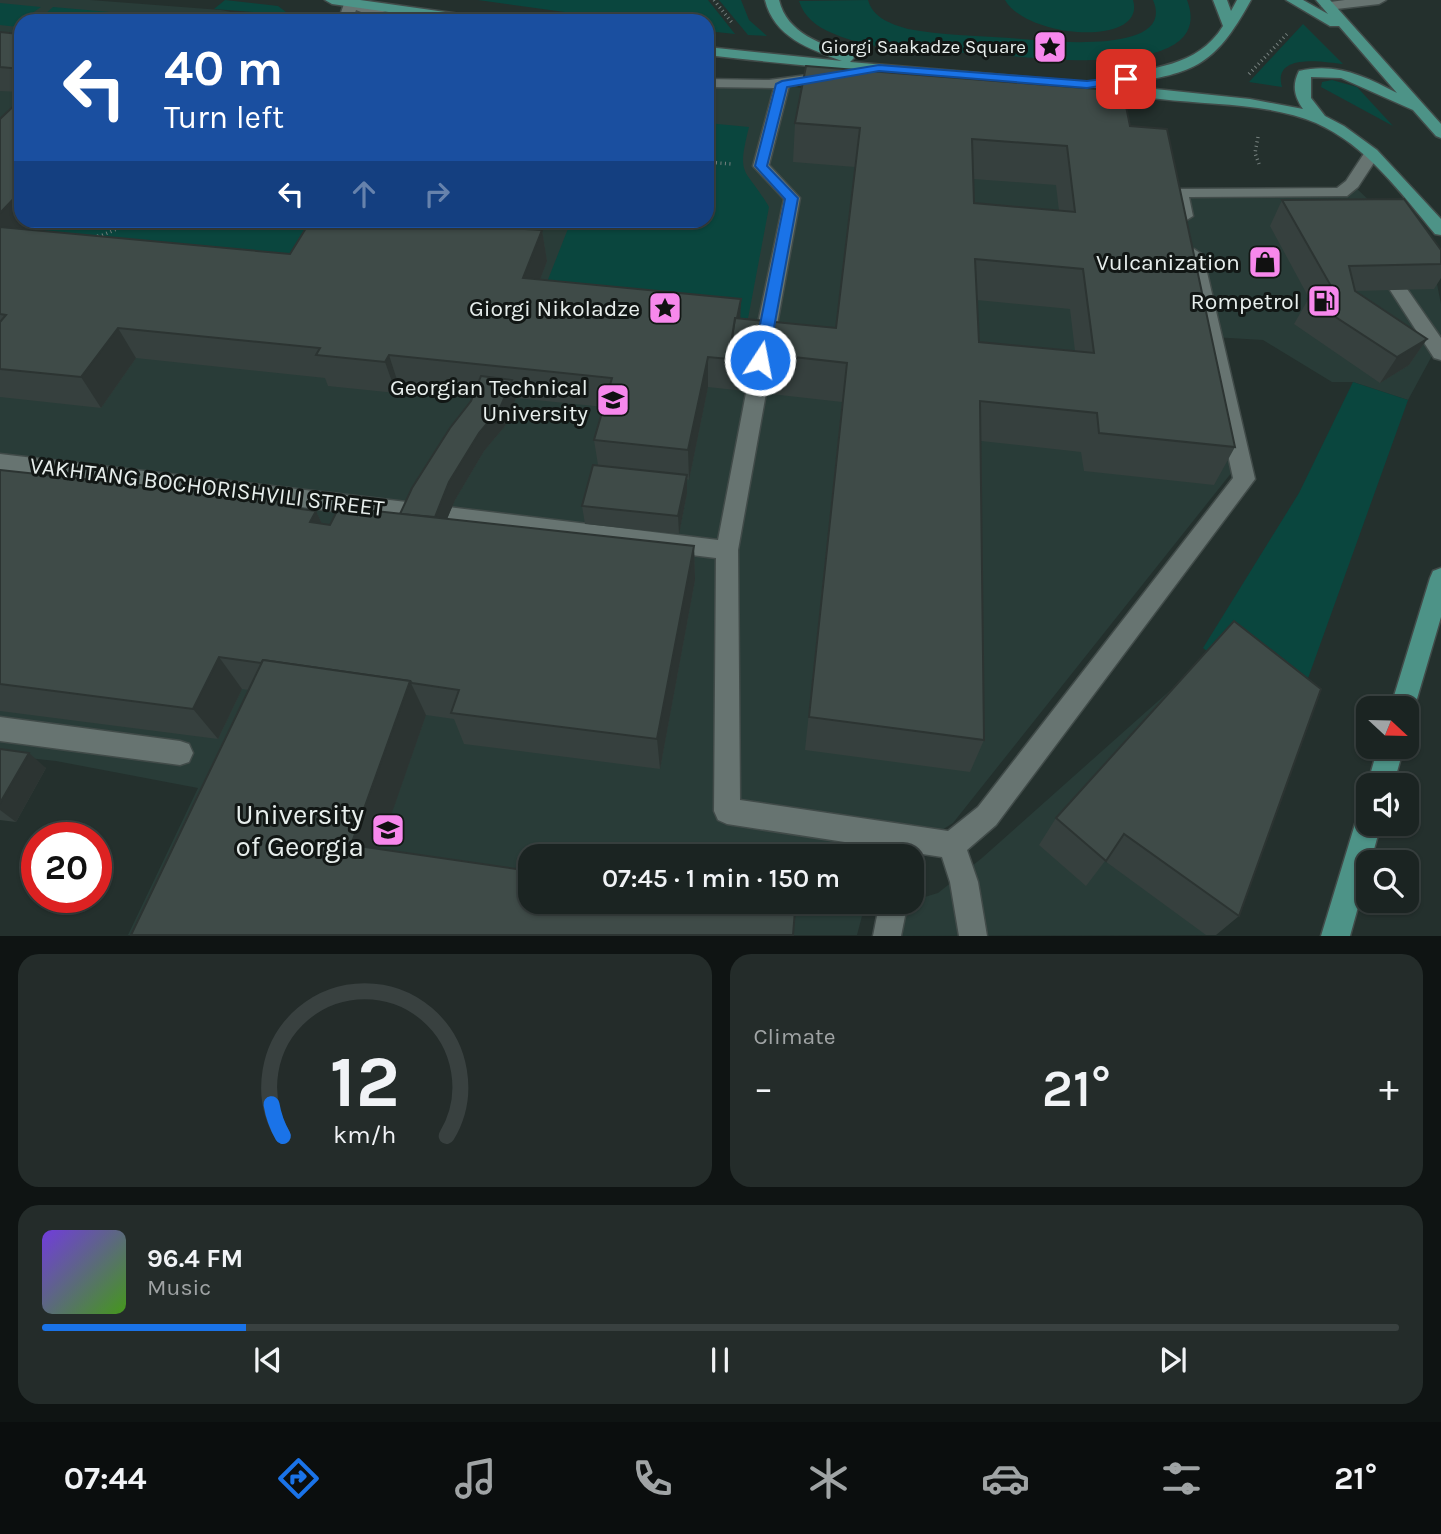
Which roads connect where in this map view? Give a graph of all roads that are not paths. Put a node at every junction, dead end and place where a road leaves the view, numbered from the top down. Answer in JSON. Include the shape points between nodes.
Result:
{"nodes":[{"id":1,"x":332,"y":0,"type":"edge"},
{"id":2,"x":772,"y":0,"type":"edge"},
{"id":3,"x":1220,"y":0,"type":"edge"},
{"id":4,"x":1244,"y":0,"type":"edge"},
{"id":5,"x":1293,"y":0,"type":"edge"},
{"id":6,"x":1370,"y":1,"type":"edge"},
{"id":7,"x":1325,"y":3,"type":"edge"},
{"id":8,"x":351,"y":4,"type":"junction"},
{"id":9,"x":347,"y":14,"type":"edge"},
{"id":10,"x":379,"y":14,"type":"edge"},
{"id":11,"x":427,"y":14,"type":"edge"},
{"id":12,"x":1230,"y":26,"type":"junction"},
{"id":13,"x":1357,"y":37,"type":"junction"},
{"id":14,"x":714,"y":52,"type":"edge"},
{"id":15,"x":879,"y":68,"type":"junction"},
{"id":16,"x":714,"y":84,"type":"edge"},
{"id":17,"x":782,"y":84,"type":"junction"},
{"id":18,"x":1087,"y":84,"type":"junction"},
{"id":19,"x":1418,"y":108,"type":"junction"},
{"id":20,"x":1319,"y":119,"type":"junction"},
{"id":21,"x":1441,"y":133,"type":"edge"},
{"id":22,"x":1371,"y":155,"type":"junction"},
{"id":23,"x":1415,"y":200,"type":"junction"},
{"id":24,"x":1441,"y":218,"type":"edge"},
{"id":25,"x":1441,"y":230,"type":"edge"},
{"id":26,"x":1399,"y":290,"type":"edge"},
{"id":27,"x":1441,"y":353,"type":"edge"},
{"id":28,"x":760,"y":360,"type":"edge"},
{"id":29,"x":756,"y":393,"type":"edge"},
{"id":30,"x":0,"y":462,"type":"edge"},
{"id":31,"x":415,"y":512,"type":"edge"},
{"id":32,"x":448,"y":516,"type":"edge"},
{"id":33,"x":727,"y":550,"type":"junction"},
{"id":34,"x":1441,"y":578,"type":"edge"},
{"id":35,"x":1406,"y":696,"type":"edge"},
{"id":36,"x":0,"y":729,"type":"edge"},
{"id":37,"x":180,"y":753,"type":"edge"},
{"id":38,"x":1364,"y":836,"type":"edge"},
{"id":39,"x":883,"y":844,"type":"edge"},
{"id":40,"x":952,"y":845,"type":"junction"},
{"id":41,"x":924,"y":847,"type":"edge"},
{"id":42,"x":891,"y":914,"type":"edge"},
{"id":43,"x":887,"y":936,"type":"edge"},
{"id":44,"x":973,"y":936,"type":"edge"},
{"id":45,"x":1335,"y":936,"type":"edge"}],
"edges":[{"from":1,"to":8,"type":"main road"},
{"from":2,"to":15,"type":"main road","via":[[780,20],[807,41]]},
{"from":3,"to":12,"type":"main road"},
{"from":4,"to":12,"type":"main road"},
{"from":5,"to":13,"type":"main road"},
{"from":6,"to":7,"type":"street"},
{"from":7,"to":13,"type":"main road"},
{"from":8,"to":9,"type":"street"},
{"from":8,"to":10,"type":"street"},
{"from":8,"to":11,"type":"main road"},
{"from":12,"to":18,"type":"main road","via":[[1218,43],[1188,64],[1146,76]]},
{"from":13,"to":19,"type":"main road"},
{"from":14,"to":15,"type":"main road"},
{"from":15,"to":17,"type":"street"},
{"from":15,"to":18,"type":"main road"},
{"from":16,"to":17,"type":"street"},
{"from":17,"to":28,"type":"street","via":[[761,166],[792,198]]},
{"from":18,"to":20,"type":"main road","via":[[1248,104]]},
{"from":19,"to":20,"type":"main road","via":[[1347,76],[1314,70],[1304,74],[1300,87],[1302,99]]},
{"from":19,"to":21,"type":"main road"},
{"from":20,"to":22,"type":"main road"},
{"from":22,"to":23,"type":"main road"},
{"from":22,"to":40,"type":"street","via":[[1344,199],[1180,192],[1244,479],[987,816]]},
{"from":23,"to":24,"type":"street"},
{"from":23,"to":25,"type":"main road"},
{"from":26,"to":27,"type":"street"},
{"from":29,"to":33,"type":"street"},
{"from":30,"to":31,"type":"street","name":"VAKHTANG BOCHORISHVILI STREET"},
{"from":32,"to":33,"type":"street"},
{"from":33,"to":39,"type":"street","via":[[727,811]]},
{"from":34,"to":35,"type":"main road"},
{"from":36,"to":37,"type":"street"},
{"from":38,"to":45,"type":"main road"},
{"from":40,"to":41,"type":"street"},
{"from":40,"to":44,"type":"street"},
{"from":42,"to":43,"type":"street"}]}
